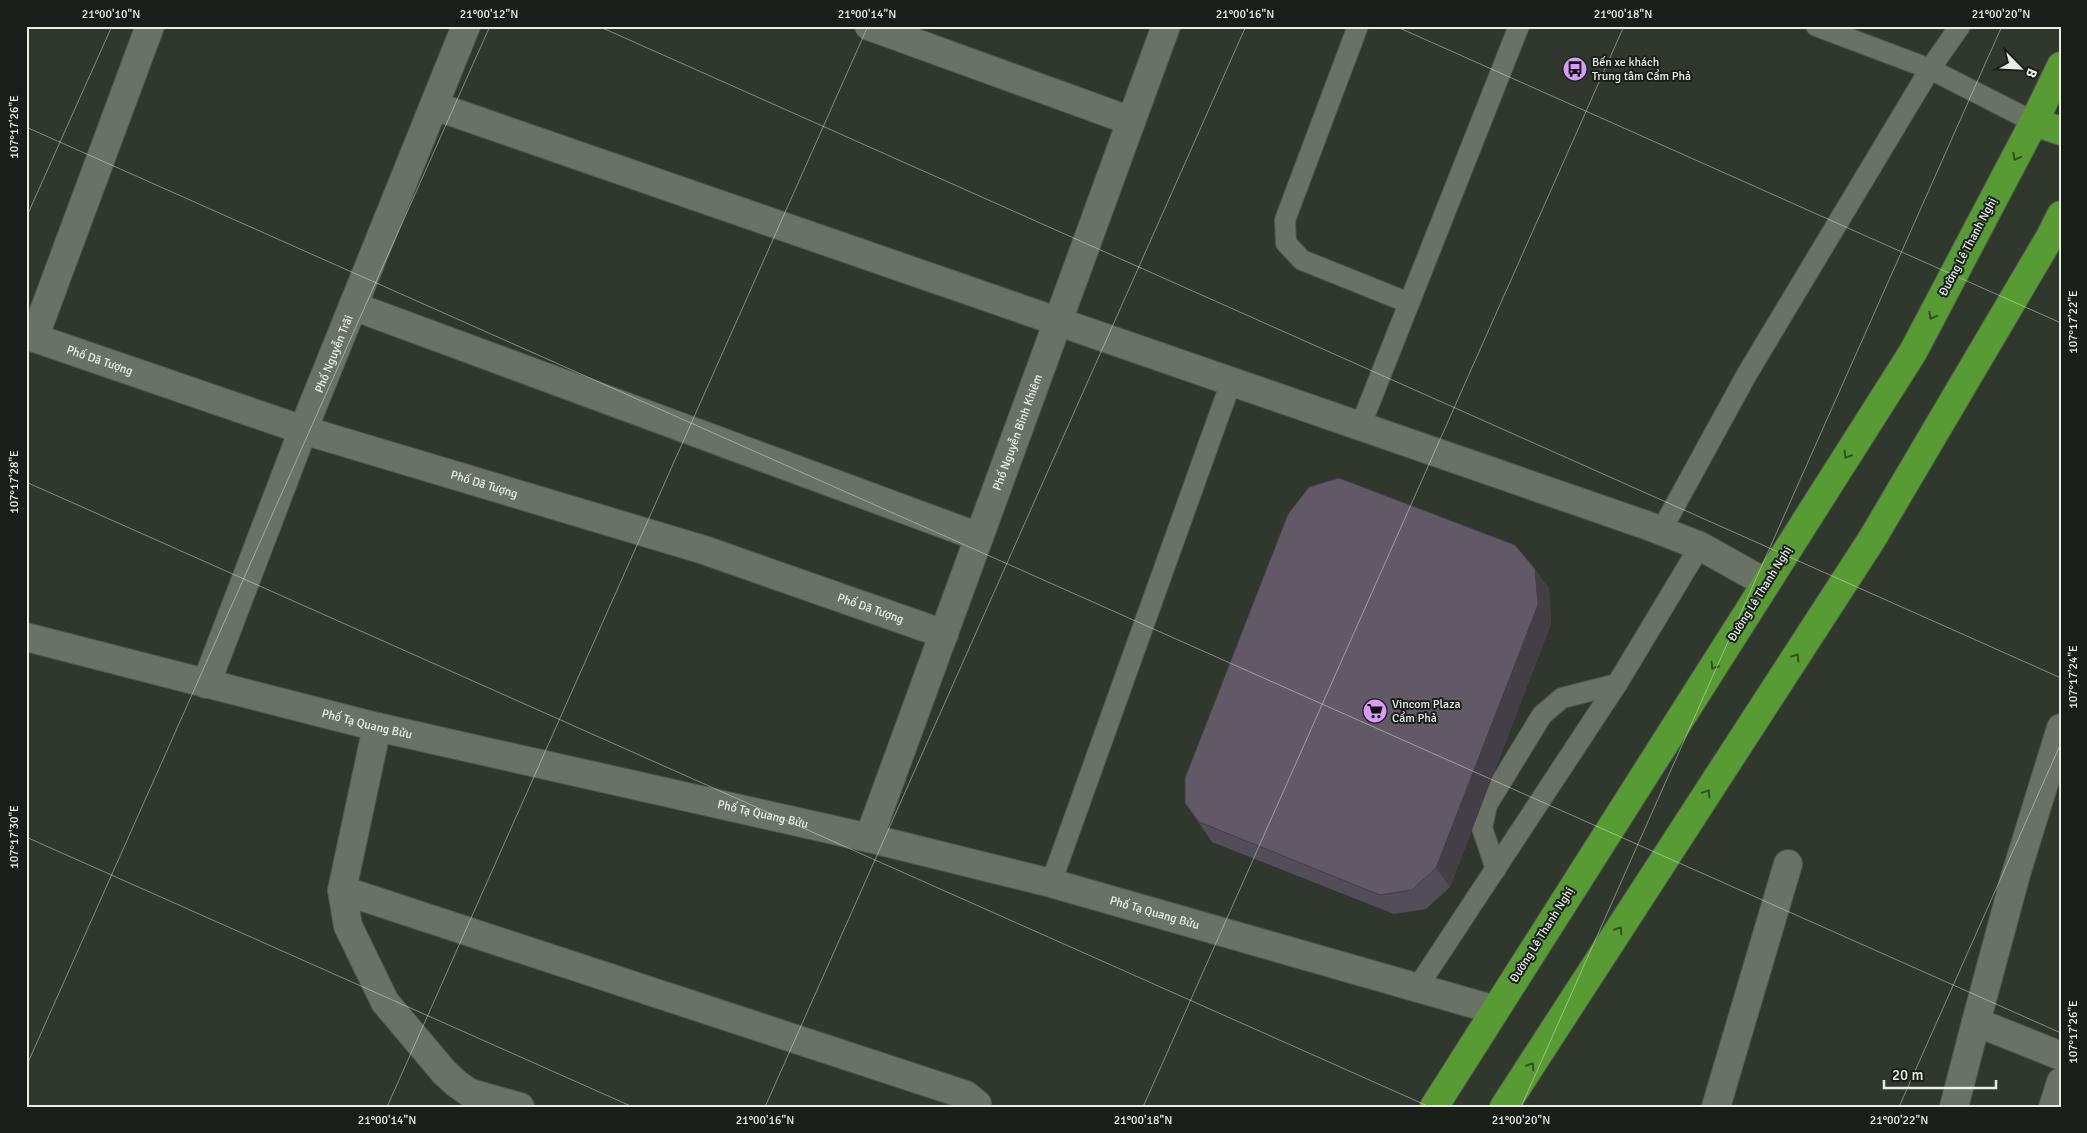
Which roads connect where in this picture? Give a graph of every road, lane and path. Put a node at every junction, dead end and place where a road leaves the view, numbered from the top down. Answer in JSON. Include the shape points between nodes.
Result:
{"nodes":[{"id":1,"x":150,"y":26,"type":"edge"},
{"id":2,"x":466,"y":26,"type":"edge"},
{"id":3,"x":869,"y":26,"type":"edge"},
{"id":4,"x":1166,"y":26,"type":"edge"},
{"id":5,"x":1358,"y":26,"type":"edge"},
{"id":6,"x":1519,"y":26,"type":"edge"},
{"id":7,"x":1816,"y":26,"type":"edge"},
{"id":8,"x":1960,"y":26,"type":"edge"},
{"id":9,"x":2061,"y":66,"type":"edge"},
{"id":10,"x":1930,"y":69,"type":"junction"},
{"id":11,"x":435,"y":106,"type":"junction"},
{"id":12,"x":1131,"y":121,"type":"junction"},
{"id":13,"x":2034,"y":122,"type":"junction"},
{"id":14,"x":2061,"y":131,"type":"edge"},
{"id":15,"x":2061,"y":215,"type":"edge"},
{"id":16,"x":1409,"y":303,"type":"junction"},
{"id":17,"x":353,"y":306,"type":"junction"},
{"id":18,"x":1058,"y":322,"type":"junction"},
{"id":19,"x":30,"y":337,"type":"edge"},
{"id":20,"x":1231,"y":382,"type":"junction"},
{"id":21,"x":1360,"y":427,"type":"junction"},
{"id":22,"x":303,"y":430,"type":"junction"},
{"id":23,"x":1661,"y":531,"type":"junction"},
{"id":24,"x":979,"y":537,"type":"junction"},
{"id":25,"x":1700,"y":546,"type":"junction"},
{"id":26,"x":1766,"y":584,"type":"junction"},
{"id":27,"x":944,"y":634,"type":"junction"},
{"id":28,"x":26,"y":637,"type":"edge"},
{"id":29,"x":206,"y":684,"type":"junction"},
{"id":30,"x":1617,"y":684,"type":"junction"},
{"id":31,"x":377,"y":727,"type":"junction"},
{"id":32,"x":2061,"y":728,"type":"edge"},
{"id":33,"x":869,"y":838,"type":"junction"},
{"id":34,"x":1788,"y":864,"type":"dead end"},
{"id":35,"x":1496,"y":869,"type":"junction"},
{"id":36,"x":1051,"y":884,"type":"junction"},
{"id":37,"x":342,"y":890,"type":"junction"},
{"id":38,"x":1417,"y":988,"type":"junction"},
{"id":39,"x":1494,"y":1010,"type":"junction"},
{"id":40,"x":1976,"y":1022,"type":"junction"},
{"id":41,"x":2061,"y":1056,"type":"edge"},
{"id":42,"x":2061,"y":1082,"type":"edge"},
{"id":43,"x":520,"y":1107,"type":"edge"},
{"id":44,"x":978,"y":1107,"type":"edge"},
{"id":45,"x":1434,"y":1107,"type":"edge"},
{"id":46,"x":1504,"y":1107,"type":"edge"},
{"id":47,"x":1716,"y":1107,"type":"edge"},
{"id":48,"x":1954,"y":1107,"type":"edge"},
{"id":49,"x":2053,"y":1107,"type":"edge"}],
"edges":[{"from":1,"to":19,"type":"street"},
{"from":2,"to":11,"type":"street","name":"Phố Nguyễn Trãi"},
{"from":3,"to":12,"type":"street"},
{"from":4,"to":12,"type":"street","name":"Phố Nguyễn Bỉnh Khiêm"},
{"from":5,"to":16,"type":"lane","via":[[1285,220],[1286,243],[1302,260]]},
{"from":6,"to":16,"type":"lane"},
{"from":7,"to":10,"type":"lane"},
{"from":8,"to":10,"type":"lane"},
{"from":9,"to":13,"type":"highway","name":"Đường Lê Thanh Nghị"},
{"from":10,"to":13,"type":"lane"},
{"from":10,"to":23,"type":"lane","via":[[1747,374]]},
{"from":11,"to":17,"type":"street","name":"Phố Nguyễn Trãi"},
{"from":11,"to":18,"type":"street"},
{"from":12,"to":18,"type":"street","name":"Phố Nguyễn Bỉnh Khiêm"},
{"from":13,"to":14,"type":"highway"},
{"from":13,"to":26,"type":"highway","name":"Đường Lê Thanh Nghị","one_way":true,"via":[[1913,352]]},
{"from":46,"to":15,"type":"highway","one_way":true,"via":[[1872,539]]},
{"from":16,"to":21,"type":"lane"},
{"from":17,"to":22,"type":"street","name":"Phố Nguyễn Trãi"},
{"from":17,"to":24,"type":"street"},
{"from":18,"to":20,"type":"street"},
{"from":18,"to":24,"type":"street","name":"Phố Nguyễn Bỉnh Khiêm"},
{"from":19,"to":22,"type":"street","name":"Phố Dã Tượng"},
{"from":20,"to":21,"type":"street"},
{"from":20,"to":36,"type":"lane"},
{"from":21,"to":23,"type":"street"},
{"from":22,"to":27,"type":"street","name":"Phố Dã Tượng","via":[[704,550]]},
{"from":22,"to":29,"type":"street","name":"Phố Nguyễn Trãi"},
{"from":23,"to":25,"type":"street"},
{"from":24,"to":27,"type":"street","name":"Phố Nguyễn Bỉnh Khiêm"},
{"from":25,"to":26,"type":"street"},
{"from":25,"to":30,"type":"lane"},
{"from":26,"to":39,"type":"highway","name":"Đường Lê Thanh Nghị","one_way":true},
{"from":27,"to":33,"type":"street","name":"Phố Nguyễn Bỉnh Khiêm"},
{"from":28,"to":29,"type":"street","name":"Phố Tạ Quang Bửu"},
{"from":29,"to":31,"type":"street","name":"Phố Tạ Quang Bửu"},
{"from":30,"to":35,"type":"lane"},
{"from":30,"to":35,"type":"lane","via":[[1562,698],[1542,715],[1487,806],[1482,828]]},
{"from":31,"to":33,"type":"street","name":"Phố Tạ Quang Bửu"},
{"from":31,"to":37,"type":"street"},
{"from":32,"to":40,"type":"street","via":[[2016,874]]},
{"from":33,"to":36,"type":"street","name":"Phố Tạ Quang Bửu"},
{"from":34,"to":47,"type":"street"},
{"from":35,"to":38,"type":"lane"},
{"from":36,"to":38,"type":"street","name":"Phố Tạ Quang Bửu"},
{"from":37,"to":43,"type":"street","via":[[348,926],[385,1002],[457,1084],[470,1092]]},
{"from":37,"to":44,"type":"street","via":[[950,1089],[966,1095]]},
{"from":38,"to":39,"type":"street","name":"Phố Tạ Quang Bửu"},
{"from":39,"to":45,"type":"highway","name":"Đường Lê Thanh Nghị"},
{"from":40,"to":41,"type":"street"},
{"from":40,"to":48,"type":"street"},
{"from":42,"to":49,"type":"street"}]}
